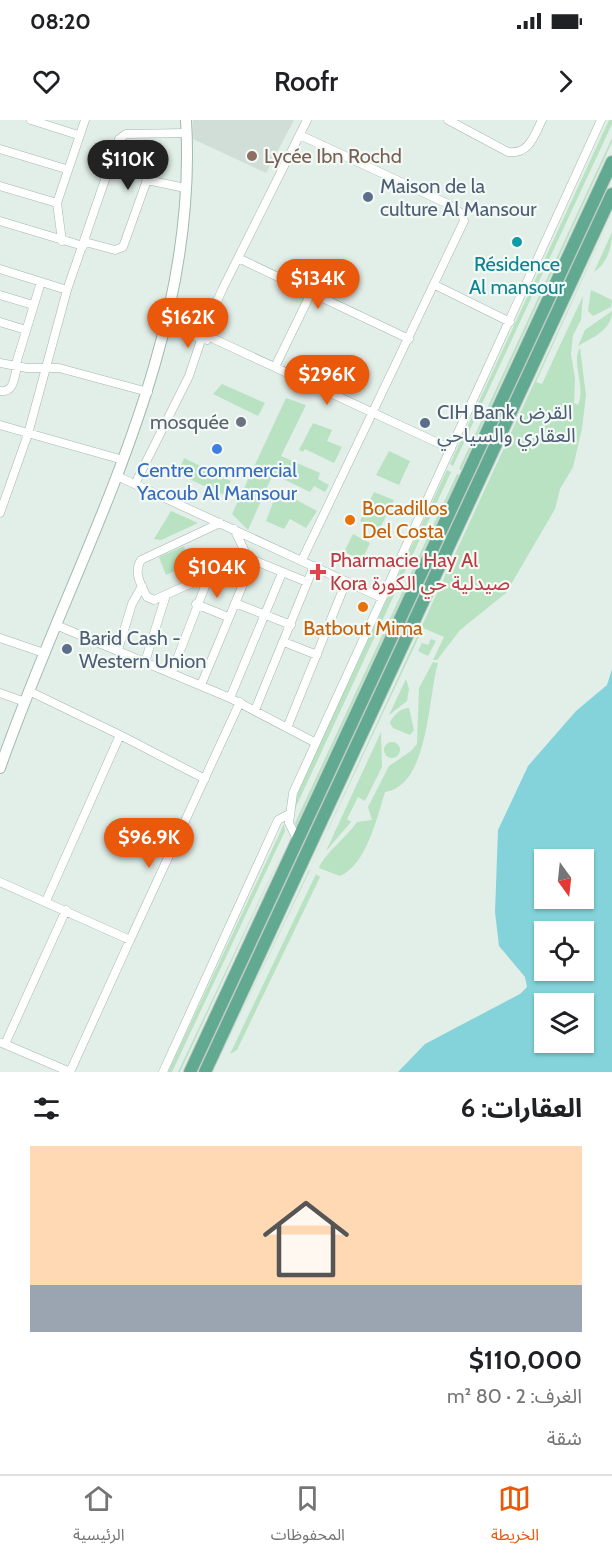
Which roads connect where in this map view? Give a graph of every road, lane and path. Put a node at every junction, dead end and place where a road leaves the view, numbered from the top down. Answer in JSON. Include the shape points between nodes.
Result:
{"nodes":[{"id":1,"x":31,"y":120,"type":"edge"},
{"id":2,"x":85,"y":120,"type":"edge"},
{"id":3,"x":186,"y":120,"type":"edge"},
{"id":4,"x":308,"y":120,"type":"edge"},
{"id":5,"x":448,"y":120,"type":"edge"},
{"id":6,"x":542,"y":120,"type":"edge"},
{"id":7,"x":601,"y":120,"type":"edge"},
{"id":8,"x":186,"y":133,"type":"junction"},
{"id":9,"x":78,"y":135,"type":"junction"},
{"id":10,"x":300,"y":135,"type":"junction"},
{"id":11,"x":0,"y":149,"type":"edge"},
{"id":12,"x":111,"y":161,"type":"junction"},
{"id":13,"x":612,"y":162,"type":"edge"},
{"id":14,"x":66,"y":169,"type":"junction"},
{"id":15,"x":147,"y":180,"type":"junction"},
{"id":16,"x":0,"y":186,"type":"edge"},
{"id":17,"x":185,"y":188,"type":"junction"},
{"id":18,"x":612,"y":194,"type":"edge"},
{"id":19,"x":57,"y":203,"type":"junction"},
{"id":20,"x":0,"y":221,"type":"edge"},
{"id":21,"x":62,"y":241,"type":"junction"},
{"id":22,"x":84,"y":244,"type":"junction"},
{"id":23,"x":238,"y":258,"type":"junction"},
{"id":24,"x":0,"y":269,"type":"edge"},
{"id":25,"x":41,"y":282,"type":"junction"},
{"id":26,"x":435,"y":285,"type":"junction"},
{"id":27,"x":67,"y":290,"type":"junction"},
{"id":28,"x":312,"y":292,"type":"junction"},
{"id":29,"x":0,"y":295,"type":"edge"},
{"id":30,"x":33,"y":306,"type":"junction"},
{"id":31,"x":170,"y":308,"type":"junction"},
{"id":32,"x":0,"y":322,"type":"edge"},
{"id":33,"x":510,"y":322,"type":"junction"},
{"id":34,"x":165,"y":328,"type":"junction"},
{"id":35,"x":205,"y":328,"type":"junction"},
{"id":36,"x":26,"y":330,"type":"junction"},
{"id":37,"x":214,"y":339,"type":"junction"},
{"id":38,"x":409,"y":339,"type":"junction"},
{"id":39,"x":202,"y":340,"type":"junction"},
{"id":40,"x":0,"y":363,"type":"edge"},
{"id":41,"x":16,"y":367,"type":"junction"},
{"id":42,"x":44,"y":367,"type":"junction"},
{"id":43,"x":274,"y":367,"type":"junction"},
{"id":44,"x":0,"y":391,"type":"edge"},
{"id":45,"x":148,"y":392,"type":"junction"},
{"id":46,"x":372,"y":413,"type":"junction"},
{"id":47,"x":0,"y":424,"type":"edge"},
{"id":48,"x":28,"y":434,"type":"junction"},
{"id":49,"x":451,"y":449,"type":"junction"},
{"id":50,"x":123,"y":460,"type":"junction"},
{"id":51,"x":117,"y":476,"type":"junction"},
{"id":52,"x":0,"y":480,"type":"edge"},
{"id":53,"x":10,"y":484,"type":"junction"},
{"id":54,"x":135,"y":484,"type":"junction"},
{"id":55,"x":0,"y":513,"type":"edge"},
{"id":56,"x":220,"y":524,"type":"junction"},
{"id":57,"x":234,"y":529,"type":"junction"},
{"id":58,"x":246,"y":560,"type":"junction"},
{"id":59,"x":302,"y":560,"type":"junction"},
{"id":60,"x":314,"y":566,"type":"junction"},
{"id":61,"x":282,"y":573,"type":"junction"},
{"id":62,"x":209,"y":576,"type":"junction"},
{"id":63,"x":307,"y":582,"type":"junction"},
{"id":64,"x":346,"y":582,"type":"junction"},
{"id":65,"x":142,"y":586,"type":"junction"},
{"id":66,"x":166,"y":595,"type":"junction"},
{"id":67,"x":382,"y":598,"type":"junction"},
{"id":68,"x":235,"y":603,"type":"junction"},
{"id":69,"x":196,"y":604,"type":"junction"},
{"id":70,"x":264,"y":615,"type":"junction"},
{"id":71,"x":228,"y":617,"type":"junction"},
{"id":72,"x":56,"y":625,"type":"junction"},
{"id":73,"x":291,"y":625,"type":"junction"},
{"id":74,"x":0,"y":638,"type":"edge"},
{"id":75,"x":284,"y":642,"type":"junction"},
{"id":76,"x":118,"y":650,"type":"junction"},
{"id":77,"x":44,"y":653,"type":"junction"},
{"id":78,"x":317,"y":655,"type":"junction"},
{"id":79,"x":145,"y":662,"type":"junction"},
{"id":80,"x":172,"y":672,"type":"junction"},
{"id":81,"x":201,"y":685,"type":"junction"},
{"id":82,"x":0,"y":693,"type":"edge"},
{"id":83,"x":27,"y":697,"type":"junction"},
{"id":84,"x":230,"y":698,"type":"junction"},
{"id":85,"x":240,"y":702,"type":"junction"},
{"id":86,"x":255,"y":710,"type":"junction"},
{"id":87,"x":287,"y":728,"type":"junction"},
{"id":88,"x":120,"y":735,"type":"junction"},
{"id":89,"x":4,"y":743,"type":"edge"},
{"id":90,"x":316,"y":743,"type":"junction"},
{"id":91,"x":0,"y":768,"type":"edge"},
{"id":92,"x":205,"y":779,"type":"junction"},
{"id":93,"x":289,"y":814,"type":"junction"},
{"id":94,"x":298,"y":841,"type":"junction"},
{"id":95,"x":0,"y":882,"type":"edge"},
{"id":96,"x":46,"y":901,"type":"junction"},
{"id":97,"x":66,"y":910,"type":"junction"},
{"id":98,"x":130,"y":940,"type":"junction"},
{"id":99,"x":2,"y":1043,"type":"edge"},
{"id":100,"x":163,"y":1072,"type":"edge"},
{"id":101,"x":190,"y":1072,"type":"edge"},
{"id":102,"x":205,"y":1072,"type":"edge"}],
"edges":[{"from":1,"to":9,"type":"street"},
{"from":2,"to":9,"type":"street"},
{"from":3,"to":8,"type":"main road"},
{"from":4,"to":10,"type":"street"},
{"from":5,"to":6,"type":"street","via":[[516,153],[528,147]]},
{"from":7,"to":33,"type":"street"},
{"from":8,"to":12,"type":"street","via":[[126,134],[118,139]]},
{"from":8,"to":17,"type":"main road"},
{"from":9,"to":14,"type":"street"},
{"from":10,"to":23,"type":"street"},
{"from":10,"to":26,"type":"street","via":[[462,214],[462,228]]},
{"from":11,"to":14,"type":"street"},
{"from":12,"to":15,"type":"street","via":[[143,172]]},
{"from":12,"to":22,"type":"street"},
{"from":13,"to":94,"type":"main road"},
{"from":14,"to":19,"type":"street"},
{"from":15,"to":17,"type":"street"},
{"from":15,"to":22,"type":"street","via":[[123,247],[115,250]]},
{"from":16,"to":19,"type":"street"},
{"from":17,"to":31,"type":"main road"},
{"from":18,"to":102,"type":"main road"},
{"from":19,"to":21,"type":"street"},
{"from":20,"to":21,"type":"street"},
{"from":21,"to":22,"type":"street"},
{"from":22,"to":27,"type":"street"},
{"from":23,"to":28,"type":"street"},
{"from":23,"to":35,"type":"street"},
{"from":24,"to":25,"type":"street"},
{"from":25,"to":27,"type":"street"},
{"from":25,"to":30,"type":"street"},
{"from":26,"to":33,"type":"street"},
{"from":26,"to":38,"type":"street"},
{"from":27,"to":42,"type":"street"},
{"from":28,"to":38,"type":"street"},
{"from":28,"to":43,"type":"street"},
{"from":29,"to":30,"type":"street"},
{"from":30,"to":36,"type":"street"},
{"from":31,"to":34,"type":"main road"},
{"from":31,"to":35,"type":"street"},
{"from":32,"to":36,"type":"street"},
{"from":33,"to":49,"type":"street"},
{"from":34,"to":39,"type":"street"},
{"from":34,"to":45,"type":"main road"},
{"from":35,"to":37,"type":"street"},
{"from":35,"to":39,"type":"street"},
{"from":36,"to":41,"type":"street"},
{"from":37,"to":39,"type":"street"},
{"from":37,"to":43,"type":"street"},
{"from":38,"to":46,"type":"street"},
{"from":39,"to":54,"type":"street","via":[[189,376]]},
{"from":40,"to":41,"type":"street"},
{"from":41,"to":42,"type":"street"},
{"from":41,"to":44,"type":"street","via":[[11,387]]},
{"from":42,"to":45,"type":"street"},
{"from":42,"to":48,"type":"street"},
{"from":43,"to":46,"type":"street"},
{"from":45,"to":50,"type":"main road"},
{"from":46,"to":49,"type":"street"},
{"from":46,"to":59,"type":"street"},
{"from":47,"to":48,"type":"street"},
{"from":48,"to":50,"type":"street"},
{"from":48,"to":53,"type":"street"},
{"from":49,"to":67,"type":"street"},
{"from":50,"to":51,"type":"main road"},
{"from":51,"to":54,"type":"street"},
{"from":51,"to":72,"type":"main road"},
{"from":52,"to":53,"type":"street"},
{"from":53,"to":55,"type":"street"},
{"from":54,"to":56,"type":"street"},
{"from":56,"to":57,"type":"street"},
{"from":56,"to":65,"type":"street","via":[[141,560],[137,566]]},
{"from":57,"to":58,"type":"street"},
{"from":57,"to":59,"type":"street"},
{"from":58,"to":61,"type":"street"},
{"from":58,"to":62,"type":"street"},
{"from":58,"to":68,"type":"street","via":[[246,575]]},
{"from":59,"to":60,"type":"street"},
{"from":60,"to":63,"type":"street"},
{"from":60,"to":64,"type":"street"},
{"from":61,"to":63,"type":"street"},
{"from":61,"to":70,"type":"street"},
{"from":62,"to":66,"type":"street"},
{"from":62,"to":69,"type":"street"},
{"from":63,"to":73,"type":"street"},
{"from":64,"to":67,"type":"street"},
{"from":64,"to":78,"type":"street"},
{"from":65,"to":66,"type":"street","via":[[150,600]]},
{"from":65,"to":76,"type":"street","via":[[132,604]]},
{"from":66,"to":79,"type":"street"},
{"from":67,"to":90,"type":"street"},
{"from":68,"to":70,"type":"street"},
{"from":68,"to":71,"type":"street"},
{"from":69,"to":71,"type":"street"},
{"from":69,"to":80,"type":"street"},
{"from":70,"to":73,"type":"street"},
{"from":70,"to":84,"type":"street"},
{"from":71,"to":81,"type":"street"},
{"from":72,"to":76,"type":"street"},
{"from":72,"to":77,"type":"main road"},
{"from":73,"to":75,"type":"street"},
{"from":74,"to":77,"type":"street"},
{"from":75,"to":78,"type":"street"},
{"from":75,"to":86,"type":"street"},
{"from":76,"to":79,"type":"street"},
{"from":77,"to":83,"type":"main road"},
{"from":78,"to":87,"type":"street"},
{"from":79,"to":80,"type":"street"},
{"from":80,"to":81,"type":"street"},
{"from":81,"to":84,"type":"street"},
{"from":82,"to":83,"type":"street"},
{"from":83,"to":88,"type":"street"},
{"from":83,"to":89,"type":"main road"},
{"from":84,"to":85,"type":"street"},
{"from":85,"to":86,"type":"street"},
{"from":85,"to":92,"type":"street"},
{"from":86,"to":87,"type":"street"},
{"from":87,"to":90,"type":"street"},
{"from":88,"to":92,"type":"street"},
{"from":88,"to":96,"type":"street"},
{"from":89,"to":91,"type":"main road"},
{"from":90,"to":93,"type":"street","via":[[293,793]]},
{"from":92,"to":98,"type":"street"},
{"from":93,"to":94,"type":"street","via":[[290,828]]},
{"from":93,"to":100,"type":"street","via":[[278,819]]},
{"from":94,"to":101,"type":"main road"},
{"from":95,"to":96,"type":"street"},
{"from":96,"to":97,"type":"street"},
{"from":97,"to":98,"type":"street"},
{"from":97,"to":99,"type":"street"},
{"from":98,"to":99,"type":"street","via":[[70,1072]]}]}
